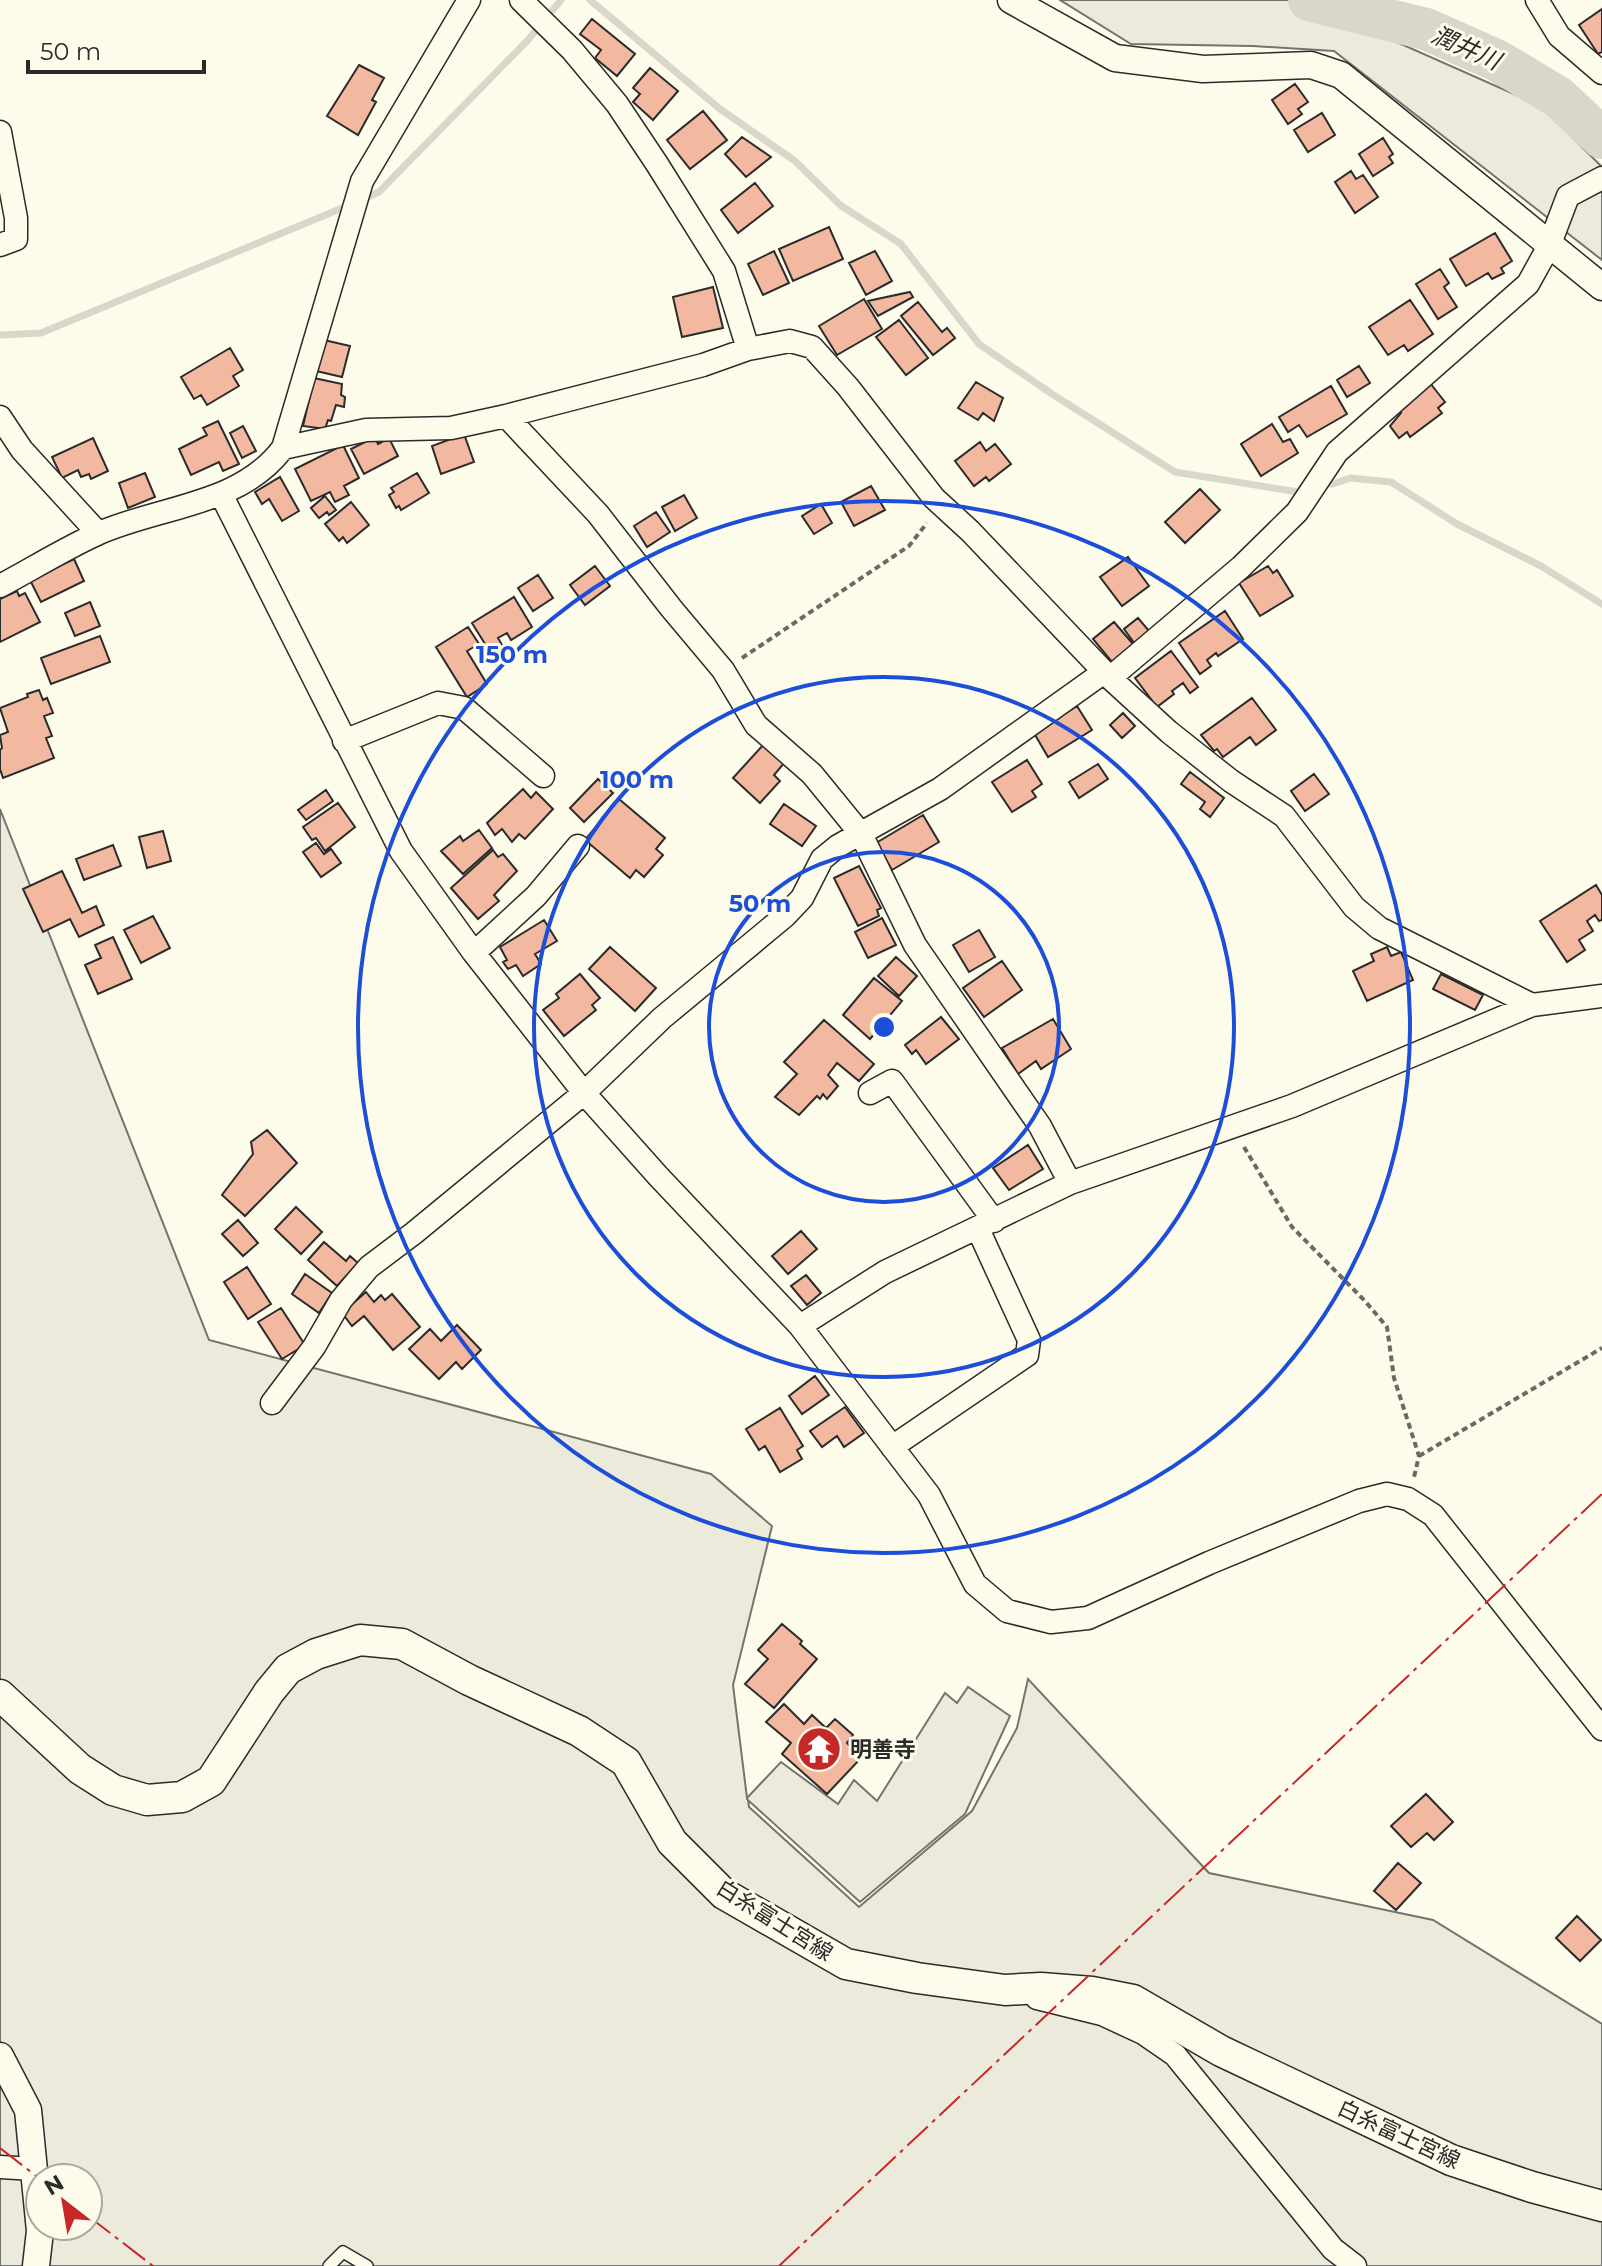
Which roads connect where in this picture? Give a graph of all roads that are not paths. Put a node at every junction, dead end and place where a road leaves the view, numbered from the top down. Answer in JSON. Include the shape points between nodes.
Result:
{"nodes":[{"id":1,"x":469,"y":0,"type":"edge"},
{"id":2,"x":1011,"y":0,"type":"edge"},
{"id":3,"x":1537,"y":0,"type":"edge"},
{"id":4,"x":524,"y":2,"type":"edge"},
{"id":5,"x":1602,"y":73,"type":"edge"},
{"id":6,"x":0,"y":132,"type":"edge"},
{"id":7,"x":1602,"y":178,"type":"edge"},
{"id":8,"x":0,"y":245,"type":"edge"},
{"id":9,"x":1549,"y":246,"type":"junction"},
{"id":10,"x":1602,"y":287,"type":"edge"},
{"id":11,"x":748,"y":349,"type":"junction"},
{"id":12,"x":506,"y":416,"type":"junction"},
{"id":13,"x":0,"y":417,"type":"edge"},
{"id":14,"x":283,"y":448,"type":"junction"},
{"id":15,"x":221,"y":494,"type":"junction"},
{"id":16,"x":98,"y":533,"type":"junction"},
{"id":17,"x":0,"y":586,"type":"edge"},
{"id":18,"x":1107,"y":675,"type":"junction"},
{"id":19,"x":344,"y":741,"type":"junction"},
{"id":20,"x":543,"y":776,"type":"dead end"},
{"id":21,"x":861,"y":834,"type":"junction"},
{"id":22,"x":578,"y":846,"type":"dead end"},
{"id":23,"x":474,"y":953,"type":"junction"},
{"id":24,"x":1602,"y":996,"type":"edge"},
{"id":25,"x":1532,"y":1005,"type":"junction"},
{"id":26,"x":584,"y":1093,"type":"junction"},
{"id":27,"x":870,"y":1093,"type":"dead end"},
{"id":28,"x":1070,"y":1183,"type":"junction"},
{"id":29,"x":986,"y":1225,"type":"junction"},
{"id":30,"x":800,"y":1326,"type":"junction"},
{"id":31,"x":272,"y":1403,"type":"dead end"},
{"id":32,"x":892,"y":1447,"type":"junction"},
{"id":33,"x":0,"y":1695,"type":"edge"},
{"id":34,"x":1602,"y":1729,"type":"edge"},
{"id":35,"x":1005,"y":1990,"type":"junction"},
{"id":36,"x":0,"y":2056,"type":"edge"},
{"id":37,"x":33,"y":2162,"type":"edge"},
{"id":38,"x":0,"y":2167,"type":"edge"},
{"id":39,"x":24,"y":2168,"type":"edge"},
{"id":40,"x":1602,"y":2206,"type":"edge"},
{"id":41,"x":39,"y":2242,"type":"edge"},
{"id":42,"x":36,"y":2266,"type":"edge"},
{"id":43,"x":329,"y":2266,"type":"edge"},
{"id":44,"x":367,"y":2266,"type":"edge"},
{"id":45,"x":1355,"y":2266,"type":"edge"}],
"edges":[{"from":1,"to":14,"type":"street","via":[[362,181]]},
{"from":2,"to":9,"type":"street","via":[[1115,58],[1203,69],[1311,65],[1341,75]]},
{"from":3,"to":5,"type":"street","via":[[1559,36]]},
{"from":4,"to":11,"type":"street","via":[[617,104],[724,271]]},
{"from":6,"to":8,"type":"street","via":[[16,239]]},
{"from":7,"to":9,"type":"street","via":[[1568,196]]},
{"from":9,"to":10,"type":"street"},
{"from":9,"to":18,"type":"street","via":[[1528,284],[1337,452],[1297,512],[1263,545]]},
{"from":11,"to":12,"type":"street"},
{"from":11,"to":18,"type":"street","via":[[790,341],[812,347],[934,498]]},
{"from":12,"to":14,"type":"street","via":[[451,428],[366,430]]},
{"from":12,"to":21,"type":"street","via":[[598,514],[723,670],[756,725],[812,774]]},
{"from":13,"to":16,"type":"street","via":[[22,450]]},
{"from":14,"to":15,"type":"street","via":[[257,476]]},
{"from":15,"to":16,"type":"street"},
{"from":15,"to":19,"type":"street"},
{"from":16,"to":17,"type":"street"},
{"from":18,"to":21,"type":"street","via":[[940,789]]},
{"from":18,"to":25,"type":"street","via":[[1169,732],[1284,816],[1354,907],[1379,928]]},
{"from":19,"to":20,"type":"street","via":[[438,703],[464,708]]},
{"from":19,"to":23,"type":"street","via":[[401,851]]},
{"from":21,"to":26,"type":"street","via":[[822,859],[802,898],[785,916],[662,1018]]},
{"from":21,"to":28,"type":"street","via":[[915,945],[1040,1126]]},
{"from":22,"to":23,"type":"street","via":[[536,896]]},
{"from":23,"to":26,"type":"street"},
{"from":24,"to":25,"type":"street"},
{"from":25,"to":28,"type":"street","via":[[1292,1106]]},
{"from":26,"to":30,"type":"street"},
{"from":26,"to":31,"type":"street","via":[[369,1267]]},
{"from":27,"to":29,"type":"street","via":[[892,1081]]},
{"from":28,"to":29,"type":"street"},
{"from":29,"to":30,"type":"street","via":[[885,1272]]},
{"from":29,"to":32,"type":"street","via":[[1029,1340],[1027,1355]]},
{"from":30,"to":32,"type":"street"},
{"from":32,"to":34,"type":"street","via":[[929,1495],[975,1584],[1007,1611],[1051,1622],[1088,1618],[1359,1501],[1387,1494],[1408,1499],[1433,1515]]},
{"from":33,"to":35,"type":"main road","name":"白糸富士宮線","via":[[80,1769],[113,1790],[147,1800],[182,1797],[211,1781],[288,1669],[360,1640],[402,1644],[579,1731],[626,1762],[672,1842],[724,1894],[786,1930],[846,1964]]},
{"from":35,"to":40,"type":"main road","name":"白糸富士宮線","via":[[1041,1988],[1133,2000],[1221,2051],[1451,2160]]},
{"from":35,"to":45,"type":"street","via":[[1102,2014],[1175,2055],[1333,2249]]},
{"from":36,"to":37,"type":"street","via":[[28,2110]]},
{"from":38,"to":39,"type":"street"},
{"from":41,"to":42,"type":"street"},
{"from":43,"to":44,"type":"lane","via":[[343,2252]]}]}
